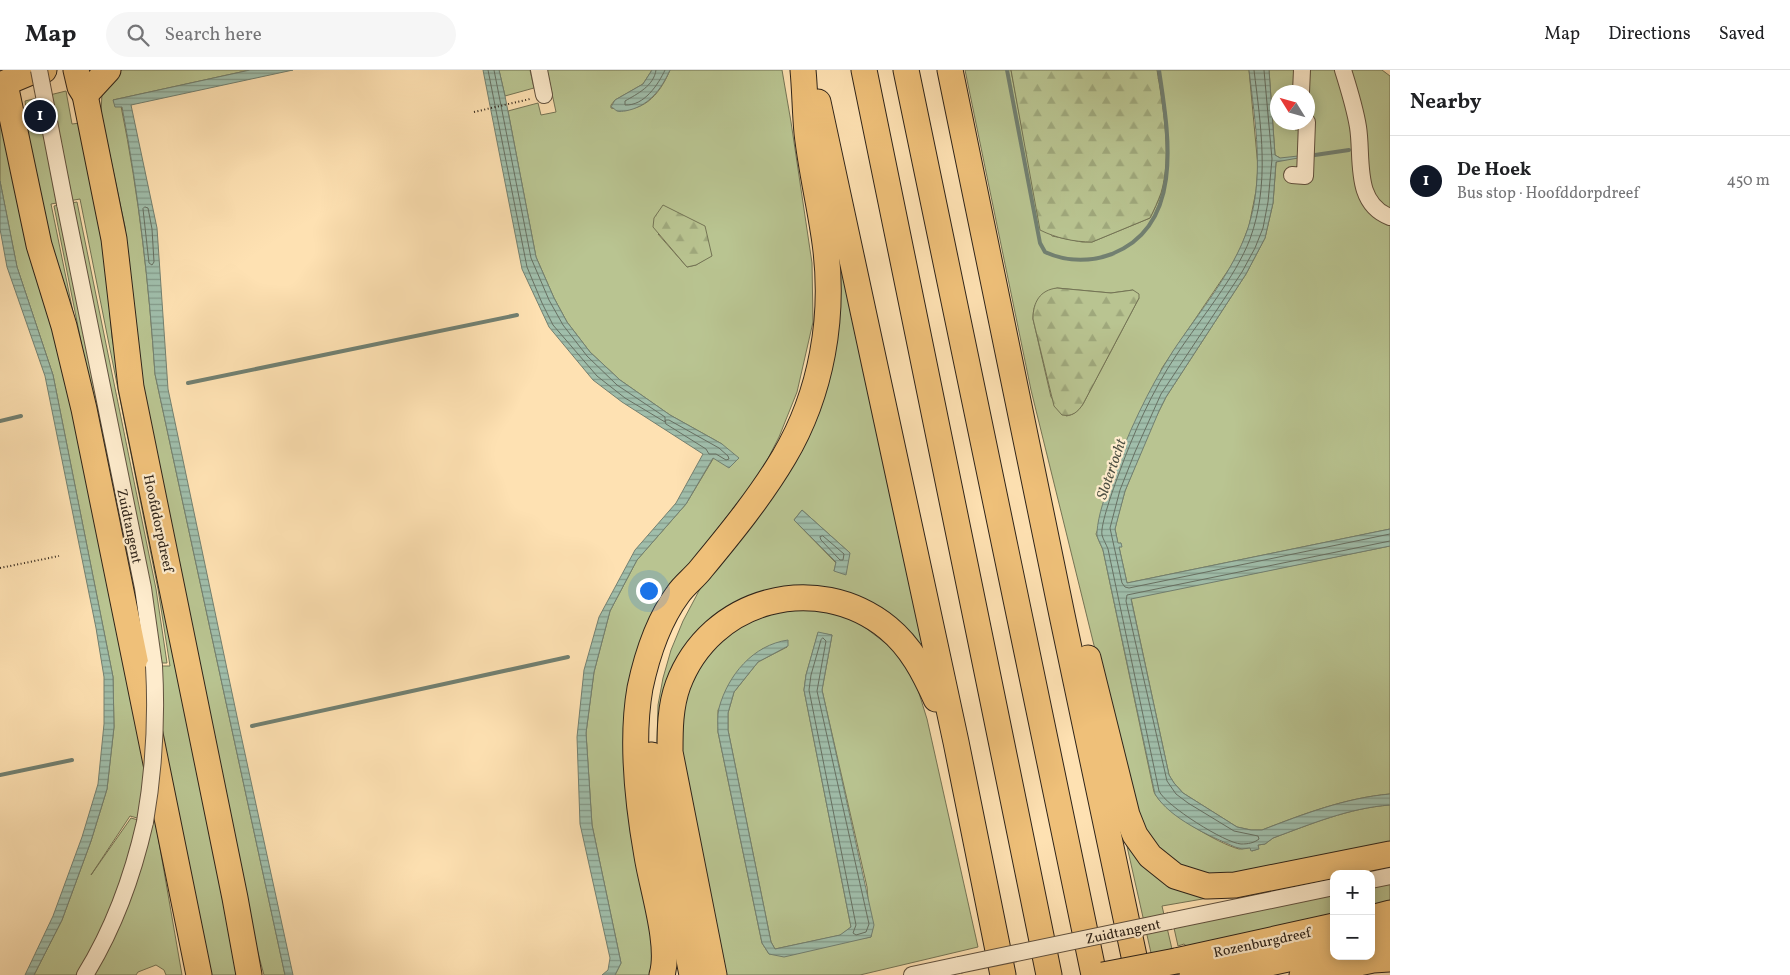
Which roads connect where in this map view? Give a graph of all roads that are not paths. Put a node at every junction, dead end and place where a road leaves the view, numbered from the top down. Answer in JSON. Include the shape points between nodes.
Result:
{"nodes":[{"id":1,"x":39,"y":70,"type":"edge"},
{"id":2,"x":44,"y":70,"type":"edge"},
{"id":3,"x":76,"y":70,"type":"edge"},
{"id":4,"x":108,"y":70,"type":"edge"},
{"id":5,"x":539,"y":70,"type":"edge"},
{"id":6,"x":803,"y":70,"type":"edge"},
{"id":7,"x":811,"y":70,"type":"edge"},
{"id":8,"x":864,"y":70,"type":"edge"},
{"id":9,"x":906,"y":70,"type":"edge"},
{"id":10,"x":950,"y":70,"type":"edge"},
{"id":11,"x":1302,"y":70,"type":"edge"},
{"id":12,"x":1343,"y":70,"type":"edge"},
{"id":13,"x":3,"y":85,"type":"edge"},
{"id":14,"x":1301,"y":85,"type":"edge"},
{"id":15,"x":85,"y":95,"type":"junction"},
{"id":16,"x":544,"y":95,"type":"road end"},
{"id":17,"x":1307,"y":130,"type":"edge"},
{"id":18,"x":1292,"y":175,"type":"dead end"},
{"id":19,"x":1390,"y":217,"type":"edge"},
{"id":20,"x":1017,"y":397,"type":"junction"},
{"id":21,"x":699,"y":572,"type":"junction"},
{"id":22,"x":956,"y":742,"type":"junction"},
{"id":23,"x":1390,"y":854,"type":"edge"},
{"id":24,"x":1390,"y":876,"type":"edge"},
{"id":25,"x":1375,"y":879,"type":"edge"},
{"id":26,"x":1330,"y":888,"type":"edge"},
{"id":27,"x":235,"y":898,"type":"junction"},
{"id":28,"x":1390,"y":913,"type":"edge"},
{"id":29,"x":1375,"y":917,"type":"edge"},
{"id":30,"x":1330,"y":927,"type":"edge"},
{"id":31,"x":1390,"y":938,"type":"edge"},
{"id":32,"x":1375,"y":940,"type":"edge"},
{"id":33,"x":1330,"y":950,"type":"edge"},
{"id":34,"x":1390,"y":959,"type":"edge"},
{"id":35,"x":1265,"y":964,"type":"junction"},
{"id":36,"x":1184,"y":968,"type":"edge"},
{"id":37,"x":199,"y":974,"type":"edge"},
{"id":38,"x":85,"y":975,"type":"edge"},
{"id":39,"x":249,"y":975,"type":"edge"},
{"id":40,"x":258,"y":975,"type":"edge"},
{"id":41,"x":662,"y":975,"type":"edge"},
{"id":42,"x":692,"y":975,"type":"edge"},
{"id":43,"x":714,"y":975,"type":"edge"},
{"id":44,"x":912,"y":975,"type":"edge"},
{"id":45,"x":1003,"y":975,"type":"edge"},
{"id":46,"x":1049,"y":975,"type":"edge"},
{"id":47,"x":1094,"y":975,"type":"edge"},
{"id":48,"x":1103,"y":975,"type":"edge"},
{"id":49,"x":1138,"y":975,"type":"edge"},
{"id":50,"x":1242,"y":975,"type":"edge"},
{"id":51,"x":1302,"y":975,"type":"edge"}],
"edges":[{"from":1,"to":38,"type":"lane","name":"Zuidtangent","bridge":true,"via":[[143,588],[154,666],[156,732],[145,822],[123,898]]},
{"from":2,"to":13,"type":"highway","via":[[31,72]]},
{"from":3,"to":15,"type":"highway","name":"Hoofddorpdreef"},
{"from":4,"to":15,"type":"highway"},
{"from":5,"to":16,"type":"lane"},
{"from":6,"to":21,"type":"highway","via":[[807,134],[825,245],[829,300],[824,348],[806,416],[786,454],[764,489]]},
{"from":7,"to":22,"type":"highway"},
{"from":8,"to":46,"type":"highway"},
{"from":9,"to":47,"type":"highway"},
{"from":10,"to":20,"type":"highway"},
{"from":11,"to":14,"type":"lane"},
{"from":12,"to":19,"type":"lane","via":[[1358,126],[1363,187],[1373,206]]},
{"from":13,"to":37,"type":"highway","via":[[39,245],[64,326],[84,409]]},
{"from":15,"to":27,"type":"highway","name":"Hoofddorpdreef","via":[[114,238],[131,387]]},
{"from":17,"to":18,"type":"lane","via":[[1305,176]]},
{"from":20,"to":23,"type":"highway","via":[[1080,626],[1127,815],[1135,835],[1150,856],[1175,876],[1207,886],[1221,886]]},
{"from":20,"to":49,"type":"highway"},
{"from":21,"to":41,"type":"highway","via":[[679,592],[667,612],[648,657],[640,690],[637,723],[640,810],[665,950]]},
{"from":21,"to":42,"type":"highway","via":[[666,637],[654,690],[651,730],[657,795]]},
{"from":22,"to":43,"type":"highway","via":[[915,657],[889,629],[863,612],[837,602],[809,597],[778,599],[741,613],[721,625],[696,651],[680,679],[670,729],[675,780]]},
{"from":22,"to":45,"type":"highway"},
{"from":24,"to":25,"type":"lane"},
{"from":26,"to":44,"type":"lane","name":"Zuidtangent","bridge":true},
{"from":27,"to":39,"type":"highway","name":"Hoofddorpdreef"},
{"from":27,"to":40,"type":"highway"},
{"from":28,"to":29,"type":"highway"},
{"from":30,"to":36,"type":"highway","name":"Rozenburgdreef"},
{"from":31,"to":32,"type":"highway"},
{"from":33,"to":35,"type":"highway","name":"Rozenburgdreef"},
{"from":34,"to":51,"type":"highway"},
{"from":35,"to":36,"type":"highway","name":"Rozenburgdreef"},
{"from":35,"to":50,"type":"highway","name":"Rozenburgdreef"},
{"from":36,"to":48,"type":"highway","name":"Rozenburgdreef","bridge":true}]}
